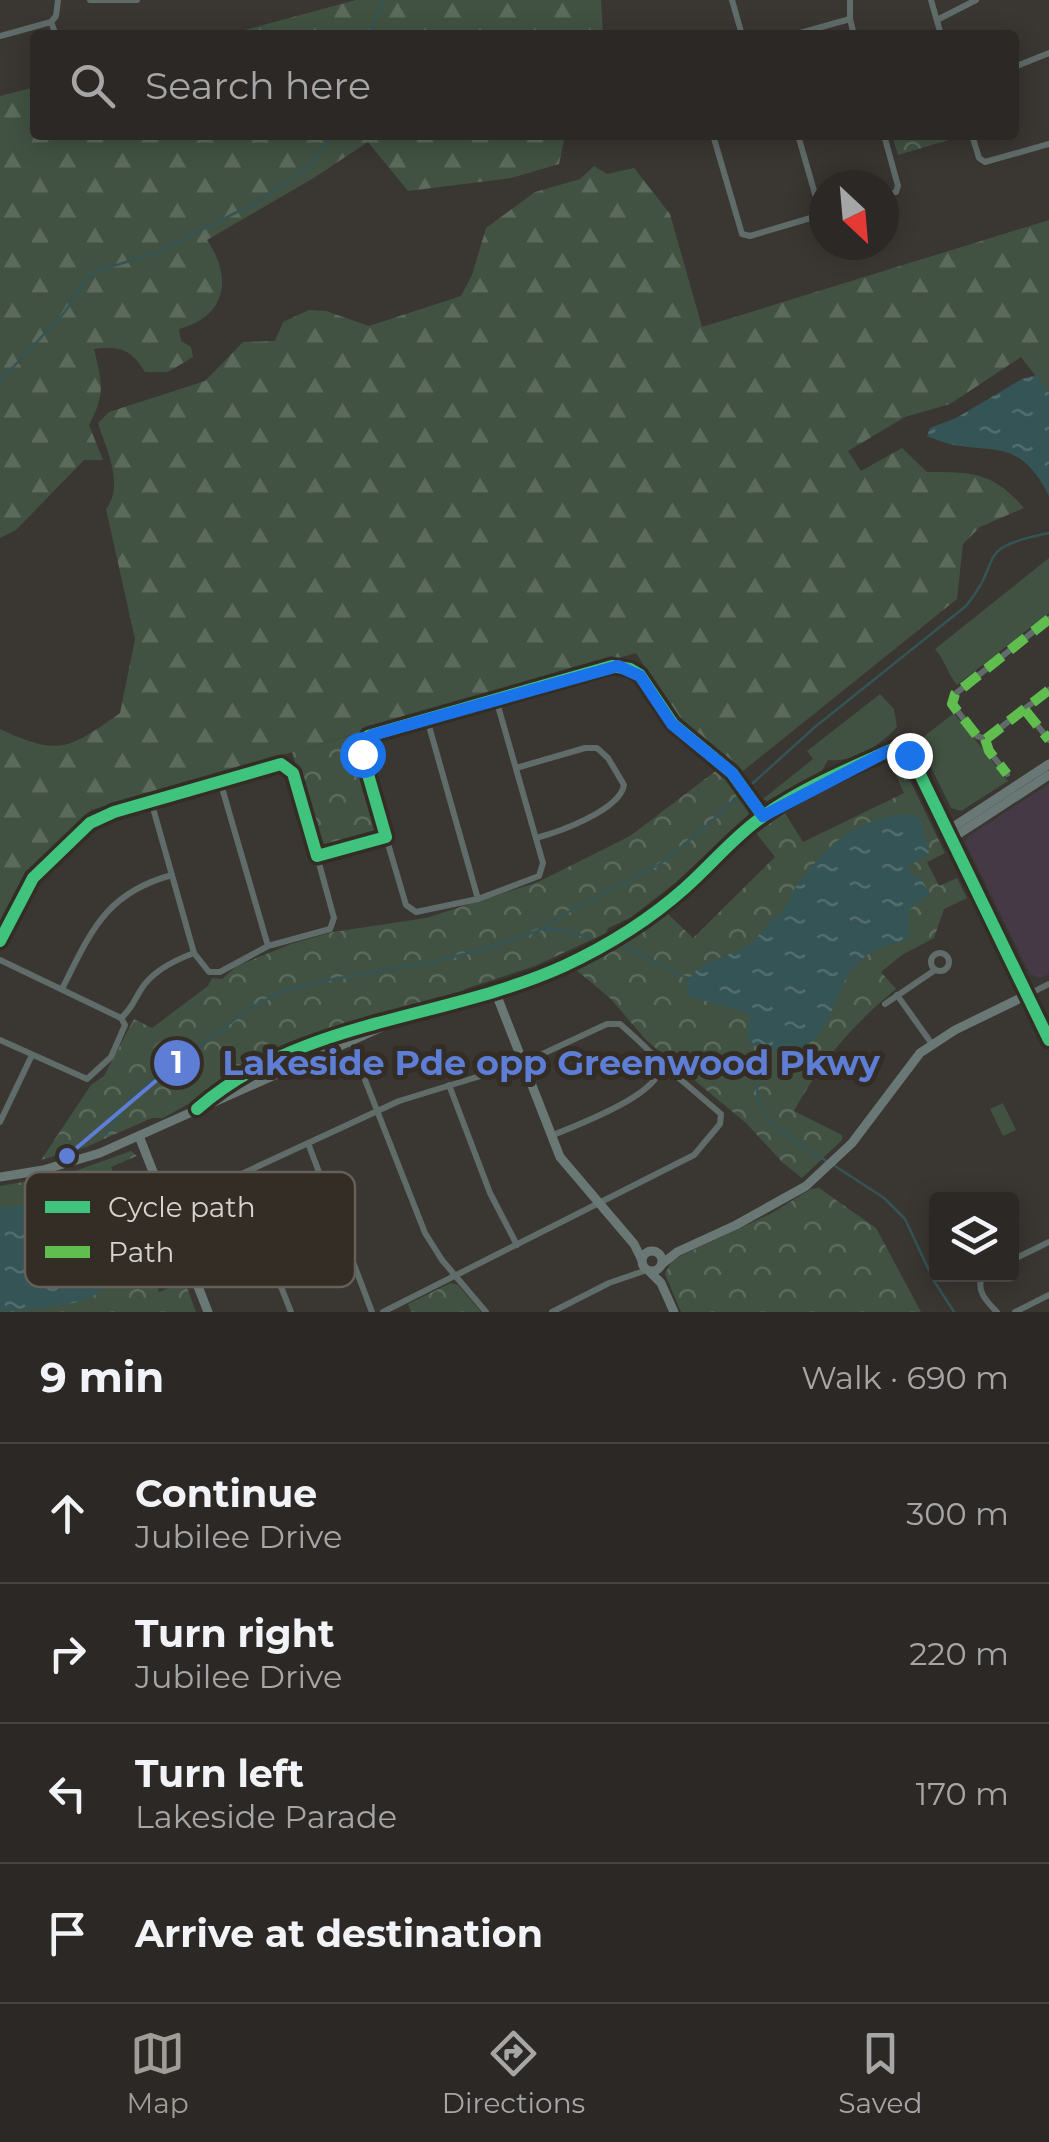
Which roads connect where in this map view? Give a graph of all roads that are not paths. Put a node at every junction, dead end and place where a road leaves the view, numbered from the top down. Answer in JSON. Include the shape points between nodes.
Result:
{"nodes":[{"id":1,"x":58,"y":0,"type":"edge"},
{"id":2,"x":90,"y":0,"type":"edge"},
{"id":3,"x":136,"y":0,"type":"edge"},
{"id":4,"x":732,"y":0,"type":"edge"},
{"id":5,"x":850,"y":0,"type":"edge"},
{"id":6,"x":931,"y":0,"type":"edge"},
{"id":7,"x":976,"y":0,"type":"edge"},
{"id":8,"x":850,"y":19,"type":"junction"},
{"id":9,"x":936,"y":20,"type":"junction"},
{"id":10,"x":51,"y":22,"type":"junction"},
{"id":11,"x":54,"y":30,"type":"edge"},
{"id":12,"x":741,"y":30,"type":"edge"},
{"id":13,"x":810,"y":30,"type":"edge"},
{"id":14,"x":853,"y":30,"type":"edge"},
{"id":15,"x":939,"y":30,"type":"edge"},
{"id":16,"x":0,"y":36,"type":"edge"},
{"id":17,"x":1049,"y":52,"type":"edge"},
{"id":18,"x":1019,"y":65,"type":"edge"},
{"id":19,"x":714,"y":140,"type":"edge"},
{"id":20,"x":800,"y":140,"type":"edge"},
{"id":21,"x":885,"y":140,"type":"edge"},
{"id":22,"x":973,"y":140,"type":"edge"},
{"id":23,"x":1049,"y":144,"type":"edge"},
{"id":24,"x":809,"y":170,"type":"edge"},
{"id":25,"x":893,"y":170,"type":"edge"},
{"id":26,"x":809,"y":218,"type":"edge"},
{"id":27,"x":1049,"y":618,"type":"edge"},
{"id":28,"x":1049,"y":690,"type":"edge"},
{"id":29,"x":496,"y":699,"type":"junction"},
{"id":30,"x":1024,"y":710,"type":"junction"},
{"id":31,"x":427,"y":719,"type":"junction"},
{"id":32,"x":984,"y":739,"type":"junction"},
{"id":33,"x":1049,"y":740,"type":"edge"},
{"id":34,"x":1049,"y":764,"type":"edge"},
{"id":35,"x":516,"y":768,"type":"junction"},
{"id":36,"x":1007,"y":774,"type":"dead end"},
{"id":37,"x":1049,"y":774,"type":"edge"},
{"id":38,"x":220,"y":781,"type":"junction"},
{"id":39,"x":151,"y":801,"type":"junction"},
{"id":40,"x":763,"y":816,"type":"junction"},
{"id":41,"x":949,"y":835,"type":"junction"},
{"id":42,"x":386,"y":837,"type":"junction"},
{"id":43,"x":536,"y":838,"type":"junction"},
{"id":44,"x":317,"y":856,"type":"junction"},
{"id":45,"x":172,"y":875,"type":"junction"},
{"id":46,"x":478,"y":898,"type":"junction"},
{"id":47,"x":0,"y":941,"type":"edge"},
{"id":48,"x":268,"y":946,"type":"junction"},
{"id":49,"x":194,"y":953,"type":"junction"},
{"id":50,"x":0,"y":960,"type":"edge"},
{"id":51,"x":935,"y":970,"type":"dead end"},
{"id":52,"x":1049,"y":984,"type":"edge"},
{"id":53,"x":62,"y":990,"type":"junction"},
{"id":54,"x":495,"y":991,"type":"junction"},
{"id":55,"x":897,"y":995,"type":"junction"},
{"id":56,"x":1027,"y":995,"type":"junction"},
{"id":57,"x":884,"y":1004,"type":"dead end"},
{"id":58,"x":122,"y":1018,"type":"junction"},
{"id":59,"x":348,"y":1036,"type":"junction"},
{"id":60,"x":0,"y":1040,"type":"edge"},
{"id":61,"x":1049,"y":1040,"type":"edge"},
{"id":62,"x":932,"y":1044,"type":"junction"},
{"id":63,"x":32,"y":1055,"type":"junction"},
{"id":64,"x":523,"y":1063,"type":"junction"},
{"id":65,"x":659,"y":1068,"type":"junction"},
{"id":66,"x":449,"y":1085,"type":"junction"},
{"id":67,"x":378,"y":1111,"type":"junction"},
{"id":68,"x":0,"y":1122,"type":"edge"},
{"id":69,"x":139,"y":1136,"type":"junction"},
{"id":70,"x":551,"y":1136,"type":"junction"},
{"id":71,"x":308,"y":1144,"type":"junction"},
{"id":72,"x":154,"y":1172,"type":"edge"},
{"id":73,"x":247,"y":1172,"type":"edge"},
{"id":74,"x":318,"y":1172,"type":"edge"},
{"id":75,"x":0,"y":1176,"type":"edge"},
{"id":76,"x":597,"y":1202,"type":"junction"},
{"id":77,"x":1049,"y":1242,"type":"edge"},
{"id":78,"x":634,"y":1244,"type":"junction"},
{"id":79,"x":516,"y":1245,"type":"junction"},
{"id":80,"x":654,"y":1252,"type":"junction"},
{"id":81,"x":677,"y":1252,"type":"junction"},
{"id":82,"x":1019,"y":1257,"type":"edge"},
{"id":83,"x":650,"y":1266,"type":"junction"},
{"id":84,"x":355,"y":1268,"type":"edge"},
{"id":85,"x":456,"y":1276,"type":"junction"},
{"id":86,"x":979,"y":1282,"type":"edge"},
{"id":87,"x":198,"y":1287,"type":"edge"},
{"id":88,"x":282,"y":1287,"type":"edge"},
{"id":89,"x":1049,"y":1296,"type":"edge"},
{"id":90,"x":208,"y":1312,"type":"edge"},
{"id":91,"x":291,"y":1312,"type":"edge"},
{"id":92,"x":372,"y":1312,"type":"edge"},
{"id":93,"x":382,"y":1312,"type":"edge"},
{"id":94,"x":486,"y":1312,"type":"edge"},
{"id":95,"x":552,"y":1312,"type":"edge"},
{"id":96,"x":674,"y":1312,"type":"edge"},
{"id":97,"x":997,"y":1312,"type":"edge"},
{"id":98,"x":1015,"y":1312,"type":"edge"}],
"edges":[{"from":1,"to":10,"type":"street"},
{"from":2,"to":3,"type":"street"},
{"from":4,"to":12,"type":"street"},
{"from":5,"to":8,"type":"street"},
{"from":6,"to":9,"type":"street"},
{"from":7,"to":9,"type":"street"},
{"from":8,"to":13,"type":"street"},
{"from":8,"to":14,"type":"street"},
{"from":9,"to":15,"type":"street"},
{"from":10,"to":11,"type":"street"},
{"from":10,"to":16,"type":"street"},
{"from":17,"to":18,"type":"street"},
{"from":19,"to":26,"type":"street","via":[[742,234]]},
{"from":20,"to":24,"type":"street"},
{"from":21,"to":25,"type":"street"},
{"from":22,"to":23,"type":"street","via":[[985,162]]},
{"from":27,"to":32,"type":"street","via":[[953,697],[954,708]]},
{"from":28,"to":30,"type":"street"},
{"from":29,"to":31,"type":"street"},
{"from":29,"to":35,"type":"street"},
{"from":29,"to":40,"type":"street","via":[[612,666],[630,669],[678,729],[738,780]]},
{"from":30,"to":32,"type":"street"},
{"from":30,"to":33,"type":"street"},
{"from":31,"to":42,"type":"street","via":[[362,743]]},
{"from":31,"to":46,"type":"street"},
{"from":32,"to":36,"type":"street"},
{"from":34,"to":41,"type":"street"},
{"from":35,"to":43,"type":"street"},
{"from":35,"to":43,"type":"street","via":[[597,748],[624,785],[620,797],[599,810]]},
{"from":37,"to":41,"type":"street"},
{"from":38,"to":39,"type":"street"},
{"from":38,"to":44,"type":"street","via":[[288,767]]},
{"from":38,"to":48,"type":"street"},
{"from":39,"to":45,"type":"street"},
{"from":39,"to":47,"type":"street","via":[[97,818],[76,834],[32,878]]},
{"from":40,"to":41,"type":"street","via":[[899,749],[914,762]]},
{"from":40,"to":54,"type":"street","via":[[622,935]]},
{"from":41,"to":56,"type":"street"},
{"from":42,"to":44,"type":"street"},
{"from":42,"to":46,"type":"street","via":[[412,911]]},
{"from":43,"to":46,"type":"street","via":[[539,876]]},
{"from":44,"to":48,"type":"street","via":[[333,926]]},
{"from":45,"to":49,"type":"street"},
{"from":45,"to":53,"type":"street","via":[[134,888],[103,914]]},
{"from":48,"to":49,"type":"street","via":[[216,973]]},
{"from":49,"to":58,"type":"street","via":[[151,978]]},
{"from":50,"to":53,"type":"street"},
{"from":51,"to":55,"type":"street"},
{"from":52,"to":56,"type":"street"},
{"from":53,"to":58,"type":"street"},
{"from":54,"to":59,"type":"street"},
{"from":54,"to":64,"type":"street"},
{"from":55,"to":57,"type":"street"},
{"from":55,"to":62,"type":"street"},
{"from":56,"to":61,"type":"street"},
{"from":56,"to":62,"type":"street"},
{"from":58,"to":63,"type":"street","via":[[114,1050],[91,1078]]},
{"from":59,"to":67,"type":"street"},
{"from":59,"to":69,"type":"street","via":[[258,1069]]},
{"from":60,"to":63,"type":"street"},
{"from":62,"to":81,"type":"street","via":[[822,1174],[770,1208]]},
{"from":63,"to":68,"type":"street"},
{"from":64,"to":65,"type":"street","via":[[615,1022]]},
{"from":64,"to":66,"type":"street"},
{"from":64,"to":70,"type":"street"},
{"from":65,"to":70,"type":"street","via":[[638,1096]]},
{"from":65,"to":76,"type":"street","via":[[716,1109],[720,1124],[690,1158]]},
{"from":66,"to":67,"type":"street"},
{"from":66,"to":79,"type":"street"},
{"from":67,"to":71,"type":"street"},
{"from":67,"to":85,"type":"street","via":[[425,1234]]},
{"from":69,"to":72,"type":"street"},
{"from":69,"to":75,"type":"street","via":[[76,1161]]},
{"from":70,"to":76,"type":"street"},
{"from":71,"to":73,"type":"street"},
{"from":71,"to":74,"type":"street"},
{"from":76,"to":78,"type":"street"},
{"from":76,"to":79,"type":"street"},
{"from":77,"to":82,"type":"street"},
{"from":78,"to":80,"type":"street"},
{"from":78,"to":83,"type":"street"},
{"from":79,"to":85,"type":"street"},
{"from":80,"to":81,"type":"street"},
{"from":80,"to":83,"type":"street","via":[[660,1256]]},
{"from":80,"to":83,"type":"street","via":[[646,1253]]},
{"from":81,"to":83,"type":"street"},
{"from":83,"to":95,"type":"street"},
{"from":83,"to":96,"type":"street"},
{"from":84,"to":92,"type":"street"},
{"from":85,"to":93,"type":"street"},
{"from":85,"to":94,"type":"street"},
{"from":86,"to":97,"type":"street"},
{"from":87,"to":90,"type":"street"},
{"from":88,"to":91,"type":"street"},
{"from":89,"to":98,"type":"street"}]}
